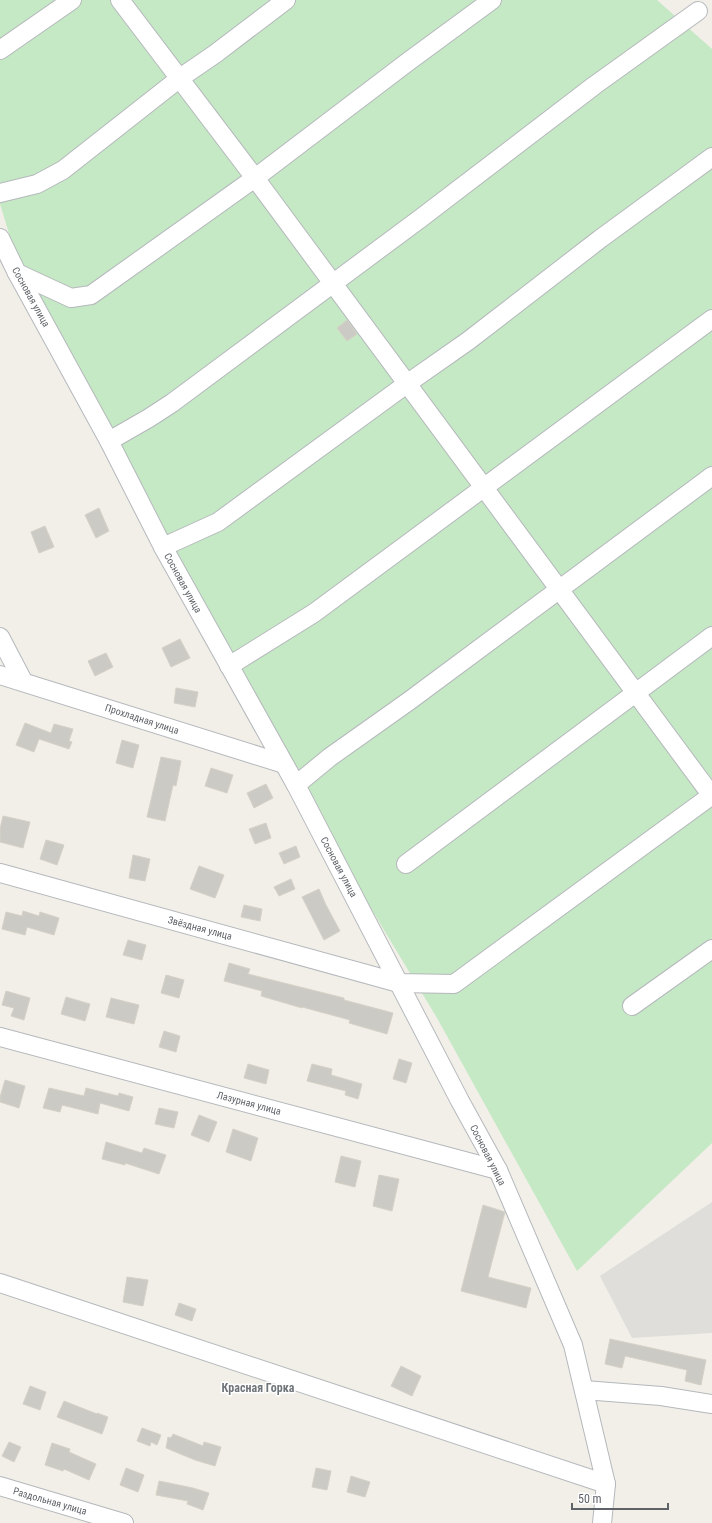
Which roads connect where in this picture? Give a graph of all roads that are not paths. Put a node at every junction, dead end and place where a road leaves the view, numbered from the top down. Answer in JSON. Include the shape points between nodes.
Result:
{"nodes":[{"id":1,"x":72,"y":0,"type":"edge"},
{"id":2,"x":120,"y":0,"type":"edge"},
{"id":3,"x":286,"y":0,"type":"edge"},
{"id":4,"x":492,"y":0,"type":"edge"},
{"id":5,"x":698,"y":11,"type":"dead end"},
{"id":6,"x":0,"y":50,"type":"edge"},
{"id":7,"x":180,"y":78,"type":"junction"},
{"id":8,"x":712,"y":158,"type":"edge"},
{"id":9,"x":255,"y":178,"type":"junction"},
{"id":10,"x":0,"y":193,"type":"edge"},
{"id":11,"x":0,"y":238,"type":"edge"},
{"id":12,"x":17,"y":273,"type":"junction"},
{"id":13,"x":333,"y":283,"type":"junction"},
{"id":14,"x":712,"y":319,"type":"edge"},
{"id":15,"x":408,"y":384,"type":"junction"},
{"id":16,"x":109,"y":441,"type":"junction"},
{"id":17,"x":712,"y":476,"type":"edge"},
{"id":18,"x":484,"y":486,"type":"junction"},
{"id":19,"x":163,"y":547,"type":"junction"},
{"id":20,"x":559,"y":589,"type":"junction"},
{"id":21,"x":712,"y":636,"type":"edge"},
{"id":22,"x":0,"y":637,"type":"edge"},
{"id":23,"x":229,"y":666,"type":"junction"},
{"id":24,"x":0,"y":674,"type":"edge"},
{"id":25,"x":24,"y":681,"type":"junction"},
{"id":26,"x":636,"y":693,"type":"junction"},
{"id":27,"x":284,"y":764,"type":"junction"},
{"id":28,"x":296,"y":785,"type":"junction"},
{"id":29,"x":712,"y":795,"type":"edge"},
{"id":30,"x":406,"y":864,"type":"dead end"},
{"id":31,"x":0,"y":873,"type":"edge"},
{"id":32,"x":712,"y":949,"type":"edge"},
{"id":33,"x":400,"y":982,"type":"junction"},
{"id":34,"x":632,"y":1006,"type":"dead end"},
{"id":35,"x":0,"y":1037,"type":"edge"},
{"id":36,"x":498,"y":1170,"type":"junction"},
{"id":37,"x":0,"y":1283,"type":"edge"},
{"id":38,"x":584,"y":1390,"type":"junction"},
{"id":39,"x":712,"y":1404,"type":"edge"},
{"id":40,"x":606,"y":1484,"type":"junction"},
{"id":41,"x":0,"y":1486,"type":"edge"},
{"id":42,"x":124,"y":1523,"type":"edge"},
{"id":43,"x":602,"y":1523,"type":"edge"}],
"edges":[{"from":1,"to":6,"type":"street"},
{"from":2,"to":7,"type":"street"},
{"from":3,"to":7,"type":"street"},
{"from":4,"to":9,"type":"street"},
{"from":5,"to":13,"type":"street","via":[[595,85]]},
{"from":7,"to":9,"type":"street"},
{"from":7,"to":10,"type":"street","via":[[63,170],[37,184]]},
{"from":8,"to":15,"type":"street"},
{"from":9,"to":12,"type":"street","via":[[91,295],[71,298]]},
{"from":9,"to":13,"type":"street"},
{"from":11,"to":12,"type":"street","name":"Сосновая улица"},
{"from":12,"to":16,"type":"street","name":"Сосновая улица"},
{"from":13,"to":15,"type":"street"},
{"from":13,"to":16,"type":"street","via":[[172,403]]},
{"from":14,"to":18,"type":"street"},
{"from":15,"to":18,"type":"street"},
{"from":15,"to":19,"type":"street","via":[[218,522]]},
{"from":16,"to":19,"type":"street","name":"Сосновая улица"},
{"from":17,"to":20,"type":"street"},
{"from":18,"to":20,"type":"street"},
{"from":18,"to":23,"type":"street","via":[[314,612]]},
{"from":19,"to":23,"type":"street","name":"Сосновая улица"},
{"from":20,"to":26,"type":"street"},
{"from":20,"to":28,"type":"street","via":[[330,757]]},
{"from":21,"to":26,"type":"street"},
{"from":22,"to":25,"type":"street"},
{"from":23,"to":27,"type":"street","name":"Сосновая улица"},
{"from":24,"to":25,"type":"street","name":"Прохладная улица"},
{"from":25,"to":27,"type":"street","name":"Прохладная улица"},
{"from":26,"to":29,"type":"street"},
{"from":26,"to":30,"type":"street"},
{"from":27,"to":28,"type":"street","name":"Сосновая улица"},
{"from":28,"to":33,"type":"street","name":"Сосновая улица"},
{"from":29,"to":33,"type":"street","name":"Звёздная улица","via":[[454,984]]},
{"from":31,"to":33,"type":"street","name":"Звёздная улица"},
{"from":32,"to":34,"type":"street"},
{"from":33,"to":36,"type":"street","name":"Сосновая улица"},
{"from":35,"to":36,"type":"street","name":"Лазурная улица"},
{"from":36,"to":38,"type":"street","name":"Сосновая улица","via":[[573,1345]]},
{"from":37,"to":40,"type":"street"},
{"from":38,"to":39,"type":"street","via":[[661,1396]]},
{"from":38,"to":40,"type":"street","name":"Сосновая улица"},
{"from":40,"to":43,"type":"street","name":"Сосновая улица"},
{"from":41,"to":42,"type":"street","name":"Раздольная улица"}]}
